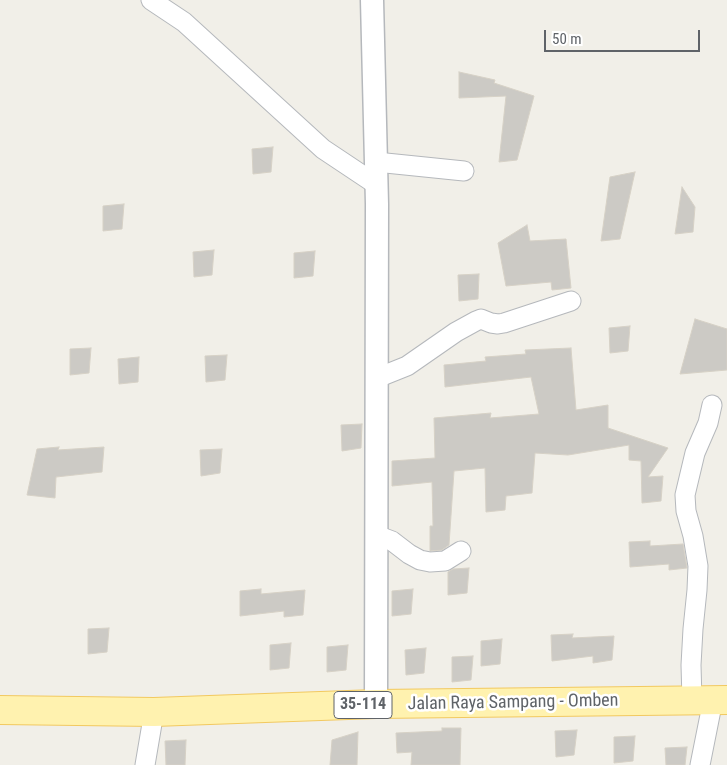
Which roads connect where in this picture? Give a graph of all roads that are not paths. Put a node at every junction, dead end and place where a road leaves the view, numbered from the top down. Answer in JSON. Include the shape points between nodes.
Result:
{"nodes":[{"id":1,"x":151,"y":0,"type":"edge"},
{"id":2,"x":372,"y":0,"type":"edge"},
{"id":3,"x":376,"y":162,"type":"junction"},
{"id":4,"x":464,"y":171,"type":"dead end"},
{"id":5,"x":377,"y":185,"type":"junction"},
{"id":6,"x":571,"y":301,"type":"dead end"},
{"id":7,"x":377,"y":378,"type":"junction"},
{"id":8,"x":712,"y":405,"type":"dead end"},
{"id":9,"x":376,"y":535,"type":"junction"},
{"id":10,"x":461,"y":551,"type":"dead end"},
{"id":11,"x":711,"y":700,"type":"edge"},
{"id":12,"x":376,"y":704,"type":"junction"},
{"id":13,"x":0,"y":710,"type":"edge"},
{"id":14,"x":154,"y":712,"type":"junction"},
{"id":15,"x":145,"y":765,"type":"edge"},
{"id":16,"x":700,"y":765,"type":"edge"}],
"edges":[{"from":1,"to":5,"type":"street","via":[[184,22],[323,149]]},
{"from":2,"to":3,"type":"street"},
{"from":3,"to":4,"type":"street"},
{"from":3,"to":5,"type":"street"},
{"from":5,"to":7,"type":"street"},
{"from":6,"to":7,"type":"street","via":[[504,323],[481,319],[407,366]]},
{"from":7,"to":9,"type":"street"},
{"from":8,"to":11,"type":"street","via":[[685,495],[698,566],[691,665]]},
{"from":9,"to":10,"type":"street","via":[[392,541],[420,560],[430,562],[445,561]]},
{"from":9,"to":12,"type":"street"},
{"from":11,"to":12,"type":"main road","name":"Jalan Raya Sampang - Omben","number":"35-114"},
{"from":11,"to":16,"type":"street"},
{"from":12,"to":14,"type":"main road","name":"Jalan Raya Sampang - Omben","number":"35-114"},
{"from":13,"to":14,"type":"main road","name":"Jalan Raya Sampang - Omben","number":"35-114"},
{"from":14,"to":15,"type":"street"}]}
